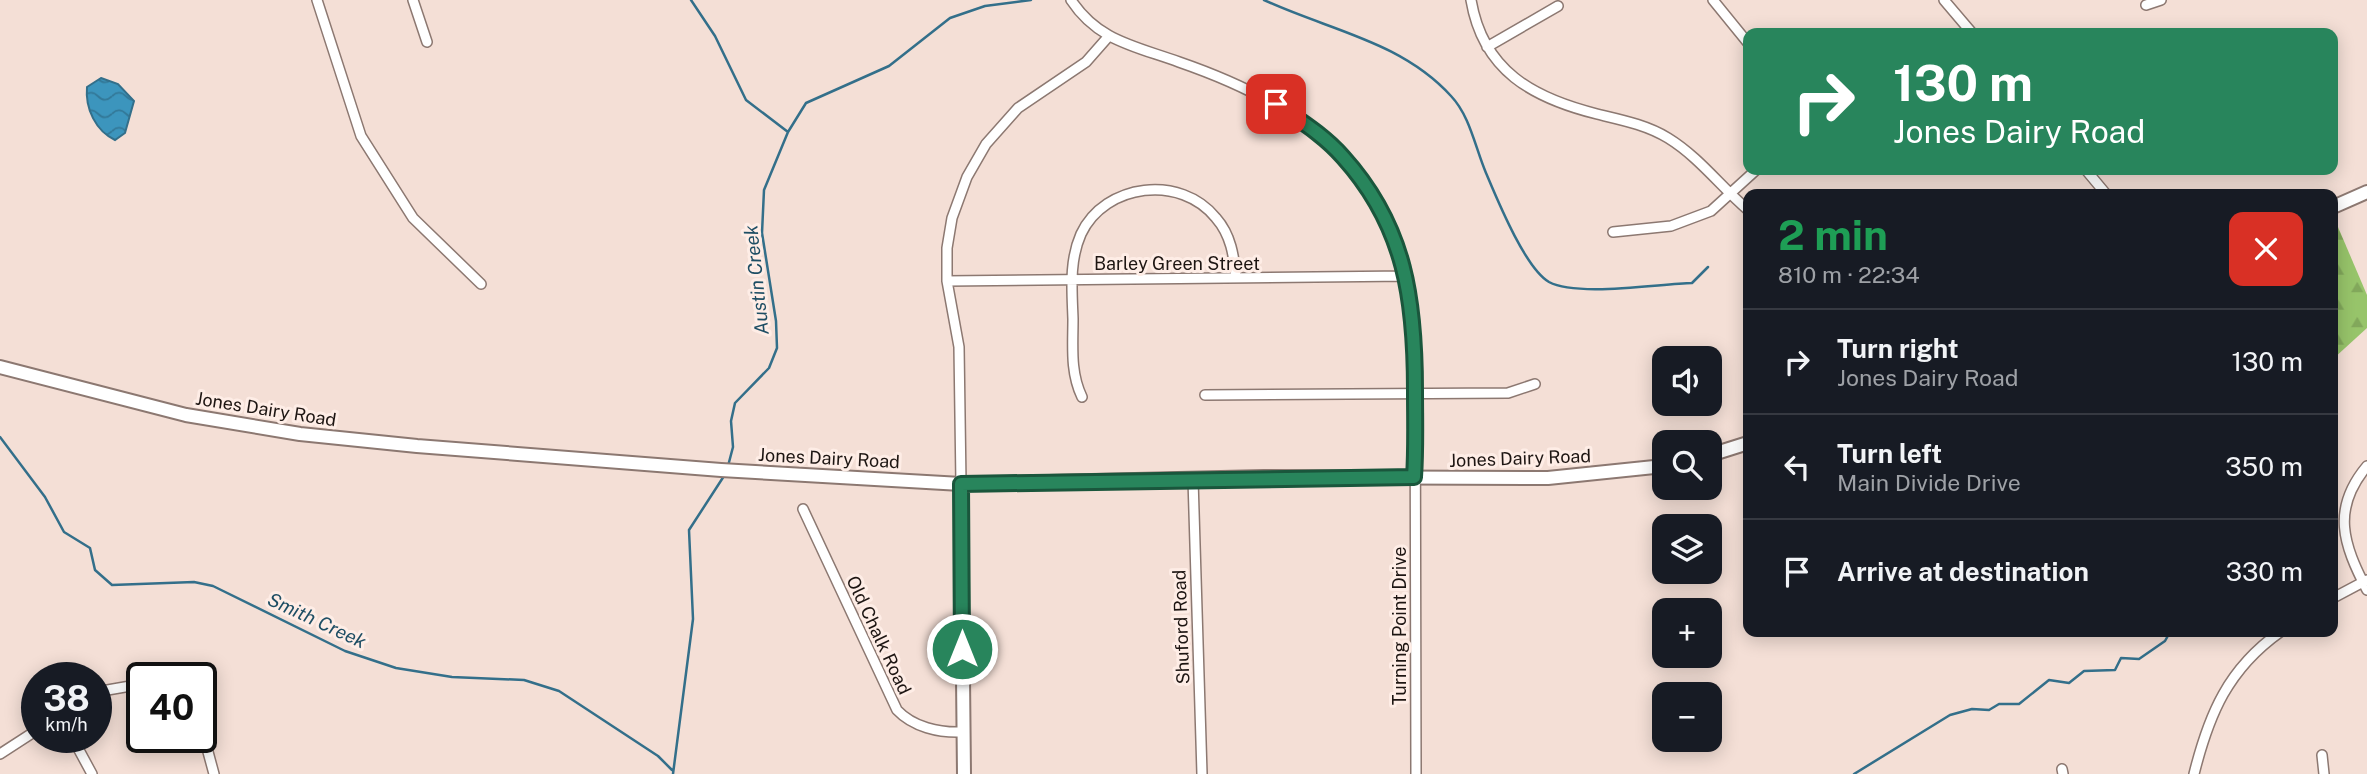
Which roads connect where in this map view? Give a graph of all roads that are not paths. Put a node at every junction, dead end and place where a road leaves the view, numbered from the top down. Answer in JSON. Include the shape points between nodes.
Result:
{"nodes":[{"id":1,"x":317,"y":0,"type":"edge"},
{"id":2,"x":413,"y":0,"type":"edge"},
{"id":3,"x":1071,"y":0,"type":"edge"},
{"id":4,"x":1471,"y":0,"type":"edge"},
{"id":5,"x":1713,"y":0,"type":"edge"},
{"id":6,"x":1944,"y":0,"type":"edge"},
{"id":7,"x":2161,"y":0,"type":"edge"},
{"id":8,"x":2146,"y":5,"type":"dead end"},
{"id":9,"x":1558,"y":6,"type":"dead end"},
{"id":10,"x":1968,"y":28,"type":"edge"},
{"id":11,"x":1108,"y":37,"type":"junction"},
{"id":12,"x":1743,"y":38,"type":"edge"},
{"id":13,"x":427,"y":43,"type":"dead end"},
{"id":14,"x":1487,"y":47,"type":"junction"},
{"id":15,"x":1751,"y":175,"type":"edge"},
{"id":16,"x":2090,"y":175,"type":"edge"},
{"id":17,"x":2102,"y":189,"type":"edge"},
{"id":18,"x":2367,"y":192,"type":"edge"},
{"id":19,"x":1731,"y":195,"type":"junction"},
{"id":20,"x":2338,"y":205,"type":"edge"},
{"id":21,"x":1743,"y":206,"type":"edge"},
{"id":22,"x":1613,"y":232,"type":"dead end"},
{"id":23,"x":1407,"y":276,"type":"junction"},
{"id":24,"x":1236,"y":278,"type":"junction"},
{"id":25,"x":1072,"y":280,"type":"junction"},
{"id":26,"x":947,"y":281,"type":"junction"},
{"id":27,"x":481,"y":284,"type":"dead end"},
{"id":28,"x":0,"y":367,"type":"edge"},
{"id":29,"x":1535,"y":384,"type":"dead end"},
{"id":30,"x":1415,"y":394,"type":"junction"},
{"id":31,"x":1205,"y":395,"type":"dead end"},
{"id":32,"x":1082,"y":397,"type":"dead end"},
{"id":33,"x":1743,"y":445,"type":"edge"},
{"id":34,"x":1722,"y":451,"type":"edge"},
{"id":35,"x":2367,"y":466,"type":"edge"},
{"id":36,"x":1652,"y":467,"type":"edge"},
{"id":37,"x":1414,"y":477,"type":"junction"},
{"id":38,"x":1193,"y":479,"type":"junction"},
{"id":39,"x":961,"y":484,"type":"junction"},
{"id":40,"x":803,"y":509,"type":"dead end"},
{"id":41,"x":2366,"y":584,"type":"edge"},
{"id":42,"x":2338,"y":596,"type":"edge"},
{"id":43,"x":2274,"y":637,"type":"edge"},
{"id":44,"x":962,"y":732,"type":"junction"},
{"id":45,"x":21,"y":740,"type":"edge"},
{"id":46,"x":81,"y":753,"type":"edge"},
{"id":47,"x":208,"y":753,"type":"edge"},
{"id":48,"x":0,"y":754,"type":"edge"},
{"id":49,"x":2322,"y":755,"type":"dead end"},
{"id":50,"x":92,"y":774,"type":"edge"},
{"id":51,"x":214,"y":774,"type":"edge"},
{"id":52,"x":964,"y":774,"type":"edge"},
{"id":53,"x":1202,"y":774,"type":"edge"},
{"id":54,"x":1416,"y":774,"type":"edge"},
{"id":55,"x":2194,"y":774,"type":"edge"},
{"id":56,"x":2324,"y":774,"type":"edge"}],
"edges":[{"from":1,"to":27,"type":"street","via":[[361,136],[414,218]]},
{"from":2,"to":13,"type":"street"},
{"from":3,"to":11,"type":"street"},
{"from":4,"to":14,"type":"street"},
{"from":5,"to":12,"type":"street"},
{"from":6,"to":10,"type":"street"},
{"from":7,"to":8,"type":"street"},
{"from":9,"to":14,"type":"street"},
{"from":11,"to":23,"type":"street","name":"Turning Point Drive","via":[[1229,79],[1316,132],[1342,155],[1374,196],[1394,234]]},
{"from":11,"to":26,"type":"street","via":[[1086,62],[1018,108],[986,144],[952,218]]},
{"from":14,"to":19,"type":"street","via":[[1512,76],[1542,97],[1667,137]]},
{"from":15,"to":19,"type":"street"},
{"from":16,"to":17,"type":"street"},
{"from":18,"to":20,"type":"street"},
{"from":19,"to":21,"type":"street"},
{"from":19,"to":22,"type":"street","via":[[1711,211],[1671,226]]},
{"from":23,"to":24,"type":"street","name":"Barley Green Street"},
{"from":23,"to":30,"type":"street","name":"Turning Point Drive","via":[[1415,332]]},
{"from":24,"to":25,"type":"street","name":"Barley Green Street"},
{"from":24,"to":25,"type":"street","via":[[1232,248],[1216,217],[1191,198],[1155,188],[1117,198],[1093,216],[1076,248]]},
{"from":25,"to":26,"type":"street","name":"Barley Green Street"},
{"from":25,"to":32,"type":"street","via":[[1073,379]]},
{"from":26,"to":39,"type":"street","via":[[959,347]]},
{"from":28,"to":39,"type":"street","name":"Jones Dairy Road","via":[[186,415],[300,434],[727,470]]},
{"from":29,"to":30,"type":"street","via":[[1508,393]]},
{"from":30,"to":31,"type":"street"},
{"from":30,"to":37,"type":"street","name":"Turning Point Drive"},
{"from":33,"to":34,"type":"street"},
{"from":35,"to":41,"type":"street","via":[[2355,482],[2343,519],[2346,544]]},
{"from":36,"to":37,"type":"street","name":"Jones Dairy Road","via":[[1548,478]]},
{"from":37,"to":38,"type":"street","name":"Jones Dairy Road"},
{"from":37,"to":54,"type":"street","name":"Turning Point Drive"},
{"from":38,"to":39,"type":"street","name":"Jones Dairy Road"},
{"from":38,"to":53,"type":"street","name":"Shuford Road"},
{"from":39,"to":44,"type":"street"},
{"from":40,"to":44,"type":"street","name":"Old Chalk Road","via":[[897,710],[920,726]]},
{"from":41,"to":42,"type":"street"},
{"from":43,"to":55,"type":"street","via":[[2245,662],[2225,689],[2206,727]]},
{"from":44,"to":52,"type":"street"},
{"from":45,"to":48,"type":"street"},
{"from":46,"to":50,"type":"street"},
{"from":47,"to":51,"type":"street"},
{"from":49,"to":56,"type":"street"}]}
